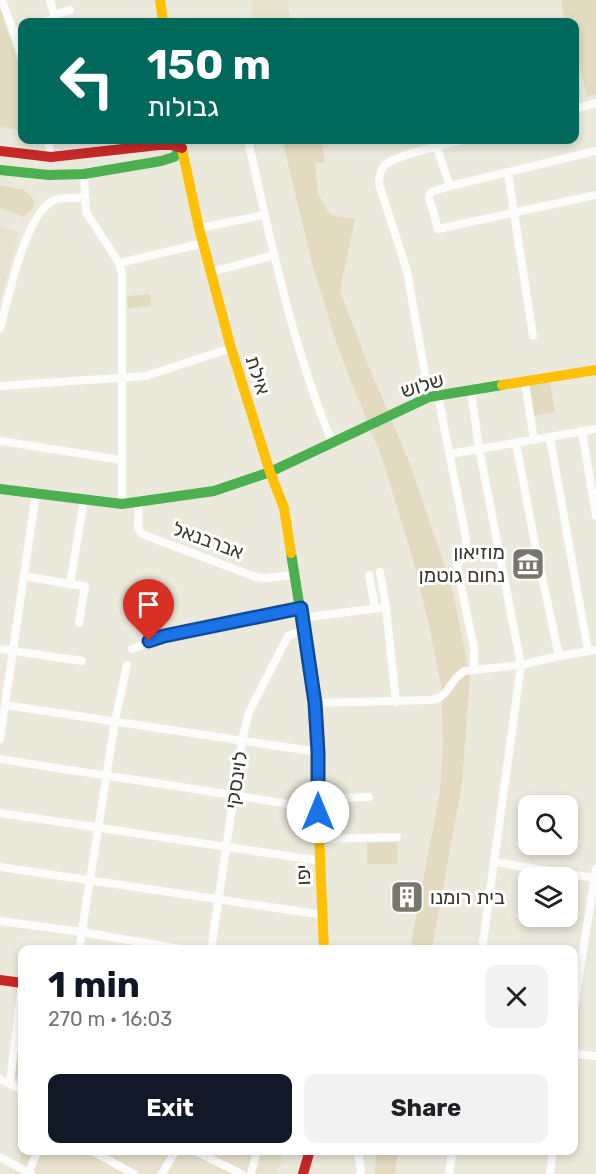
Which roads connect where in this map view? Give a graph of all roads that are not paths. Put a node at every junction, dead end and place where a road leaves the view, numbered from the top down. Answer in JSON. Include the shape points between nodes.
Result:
{"nodes":[{"id":1,"x":2,"y":0,"type":"edge"},
{"id":2,"x":50,"y":0,"type":"edge"},
{"id":3,"x":160,"y":0,"type":"edge"},
{"id":4,"x":70,"y":10,"type":"dead end"},
{"id":5,"x":54,"y":15,"type":"junction"},
{"id":6,"x":55,"y":18,"type":"edge"},
{"id":7,"x":162,"y":18,"type":"edge"},
{"id":8,"x":18,"y":45,"type":"edge"},
{"id":9,"x":596,"y":103,"type":"edge"},
{"id":10,"x":579,"y":108,"type":"edge"},
{"id":11,"x":49,"y":144,"type":"edge"},
{"id":12,"x":167,"y":144,"type":"edge"},
{"id":13,"x":176,"y":144,"type":"edge"},
{"id":14,"x":176,"y":144,"type":"edge"},
{"id":15,"x":249,"y":144,"type":"edge"},
{"id":16,"x":432,"y":144,"type":"edge"},
{"id":17,"x":435,"y":144,"type":"edge"},
{"id":18,"x":0,"y":151,"type":"edge"},
{"id":19,"x":596,"y":151,"type":"edge"},
{"id":20,"x":51,"y":157,"type":"junction"},
{"id":21,"x":0,"y":170,"type":"edge"},
{"id":22,"x":508,"y":173,"type":"junction"},
{"id":23,"x":84,"y":174,"type":"junction"},
{"id":24,"x":450,"y":186,"type":"junction"},
{"id":25,"x":596,"y":195,"type":"edge"},
{"id":26,"x":84,"y":197,"type":"junction"},
{"id":27,"x":516,"y":213,"type":"junction"},
{"id":28,"x":265,"y":214,"type":"junction"},
{"id":29,"x":199,"y":228,"type":"junction"},
{"id":30,"x":196,"y":245,"type":"dead end"},
{"id":31,"x":275,"y":255,"type":"junction"},
{"id":32,"x":119,"y":263,"type":"junction"},
{"id":33,"x":211,"y":272,"type":"junction"},
{"id":34,"x":0,"y":329,"type":"edge"},
{"id":35,"x":533,"y":336,"type":"dead end"},
{"id":36,"x":231,"y":348,"type":"junction"},
{"id":37,"x":596,"y":370,"type":"edge"},
{"id":38,"x":121,"y":377,"type":"junction"},
{"id":39,"x":525,"y":382,"type":"junction"},
{"id":40,"x":0,"y":386,"type":"edge"},
{"id":41,"x":471,"y":391,"type":"junction"},
{"id":42,"x":434,"y":397,"type":"junction"},
{"id":43,"x":596,"y":429,"type":"edge"},
{"id":44,"x":582,"y":432,"type":"junction"},
{"id":45,"x":550,"y":438,"type":"junction"},
{"id":46,"x":534,"y":440,"type":"junction"},
{"id":47,"x":0,"y":441,"type":"edge"},
{"id":48,"x":332,"y":442,"type":"junction"},
{"id":49,"x":516,"y":442,"type":"junction"},
{"id":50,"x":479,"y":448,"type":"junction"},
{"id":51,"x":450,"y":454,"type":"junction"},
{"id":52,"x":122,"y":460,"type":"junction"},
{"id":53,"x":270,"y":472,"type":"junction"},
{"id":54,"x":0,"y":489,"type":"edge"},
{"id":55,"x":36,"y":493,"type":"junction"},
{"id":56,"x":84,"y":500,"type":"junction"},
{"id":57,"x":139,"y":502,"type":"junction"},
{"id":58,"x":122,"y":504,"type":"junction"},
{"id":59,"x":596,"y":516,"type":"edge"},
{"id":60,"x":380,"y":572,"type":"dead end"},
{"id":61,"x":295,"y":575,"type":"junction"},
{"id":62,"x":369,"y":575,"type":"dead end"},
{"id":63,"x":24,"y":576,"type":"junction"},
{"id":64,"x":70,"y":584,"type":"junction"},
{"id":65,"x":386,"y":607,"type":"junction"},
{"id":66,"x":301,"y":608,"type":"junction"},
{"id":67,"x":375,"y":608,"type":"junction"},
{"id":68,"x":79,"y":623,"type":"dead end"},
{"id":69,"x":303,"y":625,"type":"junction"},
{"id":70,"x":0,"y":649,"type":"edge"},
{"id":71,"x":132,"y":650,"type":"dead end"},
{"id":72,"x":13,"y":651,"type":"junction"},
{"id":73,"x":592,"y":651,"type":"edge"},
{"id":74,"x":559,"y":656,"type":"junction"},
{"id":75,"x":82,"y":662,"type":"dead end"},
{"id":76,"x":128,"y":665,"type":"dead end"},
{"id":77,"x":521,"y":665,"type":"junction"},
{"id":78,"x":474,"y":669,"type":"junction"},
{"id":79,"x":396,"y":702,"type":"junction"},
{"id":80,"x":315,"y":703,"type":"junction"},
{"id":81,"x":5,"y":705,"type":"junction"},
{"id":82,"x":115,"y":721,"type":"junction"},
{"id":83,"x":0,"y":740,"type":"edge"},
{"id":84,"x":242,"y":740,"type":"junction"},
{"id":85,"x":318,"y":752,"type":"junction"},
{"id":86,"x":0,"y":759,"type":"edge"},
{"id":87,"x":106,"y":777,"type":"junction"},
{"id":88,"x":233,"y":795,"type":"junction"},
{"id":89,"x":369,"y":797,"type":"dead end"},
{"id":90,"x":318,"y":799,"type":"junction"},
{"id":91,"x":318,"y":812,"type":"junction"},
{"id":92,"x":0,"y":813,"type":"edge"},
{"id":93,"x":98,"y":828,"type":"junction"},
{"id":94,"x":397,"y":837,"type":"dead end"},
{"id":95,"x":320,"y":839,"type":"junction"},
{"id":96,"x":225,"y":846,"type":"junction"},
{"id":97,"x":320,"y":857,"type":"junction"},
{"id":98,"x":494,"y":862,"type":"junction"},
{"id":99,"x":0,"y":867,"type":"edge"},
{"id":100,"x":595,"y":874,"type":"edge"},
{"id":101,"x":91,"y":882,"type":"junction"},
{"id":102,"x":595,"y":891,"type":"edge"},
{"id":103,"x":217,"y":899,"type":"junction"},
{"id":104,"x":322,"y":918,"type":"junction"},
{"id":105,"x":0,"y":921,"type":"edge"},
{"id":106,"x":82,"y":932,"type":"junction"},
{"id":107,"x":80,"y":945,"type":"edge"},
{"id":108,"x":157,"y":945,"type":"edge"},
{"id":109,"x":211,"y":945,"type":"edge"},
{"id":110,"x":324,"y":945,"type":"edge"},
{"id":111,"x":483,"y":945,"type":"edge"},
{"id":112,"x":0,"y":980,"type":"edge"},
{"id":113,"x":18,"y":982,"type":"edge"},
{"id":114,"x":578,"y":986,"type":"edge"},
{"id":115,"x":18,"y":1014,"type":"edge"},
{"id":116,"x":578,"y":1054,"type":"edge"},
{"id":117,"x":596,"y":1056,"type":"edge"},
{"id":118,"x":0,"y":1079,"type":"edge"},
{"id":119,"x":9,"y":1083,"type":"junction"},
{"id":120,"x":18,"y":1088,"type":"edge"},
{"id":121,"x":36,"y":1155,"type":"edge"},
{"id":122,"x":99,"y":1155,"type":"edge"},
{"id":123,"x":173,"y":1155,"type":"edge"},
{"id":124,"x":204,"y":1155,"type":"edge"},
{"id":125,"x":256,"y":1155,"type":"edge"},
{"id":126,"x":309,"y":1155,"type":"edge"},
{"id":127,"x":359,"y":1155,"type":"edge"},
{"id":128,"x":452,"y":1155,"type":"edge"},
{"id":129,"x":552,"y":1155,"type":"edge"},
{"id":130,"x":0,"y":1157,"type":"edge"},
{"id":131,"x":240,"y":1173,"type":"edge"},
{"id":132,"x":29,"y":1174,"type":"edge"},
{"id":133,"x":134,"y":1174,"type":"edge"},
{"id":134,"x":162,"y":1174,"type":"edge"},
{"id":135,"x":251,"y":1174,"type":"edge"},
{"id":136,"x":303,"y":1174,"type":"edge"},
{"id":137,"x":361,"y":1174,"type":"edge"},
{"id":138,"x":449,"y":1174,"type":"edge"},
{"id":139,"x":550,"y":1174,"type":"edge"}],
"edges":[{"from":1,"to":8,"type":"street"},
{"from":2,"to":5,"type":"street"},
{"from":3,"to":7,"type":"street"},
{"from":4,"to":5,"type":"street"},
{"from":5,"to":6,"type":"street"},
{"from":9,"to":10,"type":"street"},
{"from":11,"to":20,"type":"street"},
{"from":12,"to":20,"type":"street"},
{"from":13,"to":23,"type":"street","via":[[174,157]]},
{"from":14,"to":29,"type":"street","name":"אילת"},
{"from":15,"to":28,"type":"street"},
{"from":16,"to":42,"type":"street","via":[[390,161],[381,170],[379,184],[407,271]]},
{"from":17,"to":24,"type":"street"},
{"from":18,"to":20,"type":"street"},
{"from":19,"to":22,"type":"street"},
{"from":21,"to":23,"type":"street"},
{"from":22,"to":24,"type":"street"},
{"from":22,"to":27,"type":"street"},
{"from":23,"to":26,"type":"street"},
{"from":24,"to":27,"type":"street","via":[[431,192],[429,197],[438,229]]},
{"from":25,"to":27,"type":"street"},
{"from":26,"to":32,"type":"street","via":[[88,217]]},
{"from":26,"to":34,"type":"street","via":[[52,201],[34,222]]},
{"from":27,"to":35,"type":"street"},
{"from":28,"to":29,"type":"street"},
{"from":28,"to":31,"type":"street"},
{"from":29,"to":33,"type":"street","name":"אילת"},
{"from":30,"to":32,"type":"street"},
{"from":31,"to":33,"type":"street"},
{"from":31,"to":48,"type":"street","via":[[296,340]]},
{"from":32,"to":38,"type":"street"},
{"from":33,"to":36,"type":"street","name":"אילת"},
{"from":36,"to":38,"type":"street","via":[[146,376]]},
{"from":36,"to":53,"type":"street","name":"אילת"},
{"from":37,"to":39,"type":"street","name":"שלוש"},
{"from":38,"to":40,"type":"street"},
{"from":38,"to":52,"type":"street"},
{"from":39,"to":41,"type":"street","name":"שלוש"},
{"from":39,"to":46,"type":"street"},
{"from":41,"to":42,"type":"street","name":"שלוש"},
{"from":41,"to":50,"type":"street"},
{"from":42,"to":48,"type":"street","name":"שלוש"},
{"from":42,"to":51,"type":"street"},
{"from":43,"to":44,"type":"street"},
{"from":44,"to":45,"type":"street"},
{"from":44,"to":59,"type":"street"},
{"from":45,"to":46,"type":"street"},
{"from":45,"to":73,"type":"street"},
{"from":46,"to":49,"type":"street"},
{"from":47,"to":52,"type":"street"},
{"from":48,"to":53,"type":"street","name":"שלוש"},
{"from":49,"to":50,"type":"street"},
{"from":49,"to":74,"type":"street"},
{"from":50,"to":51,"type":"street"},
{"from":50,"to":77,"type":"street"},
{"from":51,"to":78,"type":"street","via":[[467,546],[457,566],[474,648]]},
{"from":52,"to":58,"type":"street"},
{"from":53,"to":57,"type":"street","name":"אברבנאל","via":[[214,491]]},
{"from":53,"to":61,"type":"street","name":"אילת","via":[[284,508]]},
{"from":54,"to":55,"type":"street","name":"אברבנאל"},
{"from":55,"to":56,"type":"street","name":"אברבנאל"},
{"from":55,"to":63,"type":"street"},
{"from":56,"to":58,"type":"street","name":"אברבנאל"},
{"from":56,"to":64,"type":"street"},
{"from":57,"to":58,"type":"street","name":"אברבנאל"},
{"from":57,"to":61,"type":"street","name":"אברבנאל","via":[[138,528],[142,534],[256,577]]},
{"from":60,"to":65,"type":"street"},
{"from":61,"to":66,"type":"street","name":"אילת"},
{"from":62,"to":67,"type":"street"},
{"from":63,"to":64,"type":"street"},
{"from":63,"to":72,"type":"street"},
{"from":64,"to":68,"type":"street","via":[[85,586]]},
{"from":65,"to":67,"type":"street"},
{"from":65,"to":79,"type":"street"},
{"from":66,"to":69,"type":"street","name":"אילת"},
{"from":66,"to":71,"type":"street","via":[[164,636]]},
{"from":67,"to":69,"type":"street","via":[[309,617]]},
{"from":69,"to":80,"type":"street","name":"יפו"},
{"from":69,"to":84,"type":"street","name":"לוינסקי","via":[[288,636],[249,712]]},
{"from":70,"to":72,"type":"street"},
{"from":72,"to":75,"type":"street"},
{"from":72,"to":81,"type":"street"},
{"from":73,"to":74,"type":"street"},
{"from":74,"to":77,"type":"street"},
{"from":76,"to":82,"type":"street"},
{"from":77,"to":78,"type":"street"},
{"from":77,"to":98,"type":"street"},
{"from":78,"to":79,"type":"street","via":[[460,673],[439,698]]},
{"from":79,"to":80,"type":"street"},
{"from":80,"to":85,"type":"street","name":"יפו"},
{"from":81,"to":82,"type":"street"},
{"from":81,"to":83,"type":"street"},
{"from":82,"to":84,"type":"street"},
{"from":82,"to":87,"type":"street"},
{"from":84,"to":85,"type":"street"},
{"from":84,"to":88,"type":"street","name":"לוינסקי"},
{"from":85,"to":90,"type":"street","name":"יפו"},
{"from":86,"to":87,"type":"street"},
{"from":87,"to":88,"type":"street"},
{"from":87,"to":93,"type":"street"},
{"from":88,"to":91,"type":"street"},
{"from":88,"to":96,"type":"street","name":"לוינסקי"},
{"from":89,"to":90,"type":"street"},
{"from":90,"to":91,"type":"street","name":"יפו"},
{"from":91,"to":95,"type":"street","name":"יפו"},
{"from":92,"to":93,"type":"street"},
{"from":93,"to":96,"type":"street"},
{"from":93,"to":101,"type":"street"},
{"from":94,"to":95,"type":"street"},
{"from":95,"to":97,"type":"street","name":"יפו"},
{"from":96,"to":97,"type":"street","via":[[315,860]]},
{"from":96,"to":103,"type":"street","name":"לוינסקי"},
{"from":97,"to":104,"type":"street","name":"יפו"},
{"from":98,"to":100,"type":"street"},
{"from":98,"to":111,"type":"street"},
{"from":99,"to":101,"type":"street"},
{"from":100,"to":102,"type":"street"},
{"from":101,"to":103,"type":"street"},
{"from":101,"to":106,"type":"street"},
{"from":102,"to":114,"type":"street"},
{"from":103,"to":104,"type":"street","via":[[317,914]]},
{"from":103,"to":109,"type":"street","name":"לוינסקי"},
{"from":104,"to":110,"type":"street","name":"יפו"},
{"from":105,"to":106,"type":"street"},
{"from":106,"to":107,"type":"street"},
{"from":106,"to":108,"type":"street"},
{"from":112,"to":113,"type":"street"},
{"from":115,"to":119,"type":"street"},
{"from":116,"to":117,"type":"street"},
{"from":118,"to":119,"type":"street"},
{"from":119,"to":120,"type":"street"},
{"from":121,"to":132,"type":"street"},
{"from":122,"to":133,"type":"street"},
{"from":123,"to":134,"type":"street"},
{"from":124,"to":131,"type":"street"},
{"from":125,"to":135,"type":"street"},
{"from":126,"to":136,"type":"street"},
{"from":127,"to":137,"type":"street"},
{"from":128,"to":138,"type":"street"},
{"from":129,"to":139,"type":"street"},
{"from":130,"to":132,"type":"street"}]}
